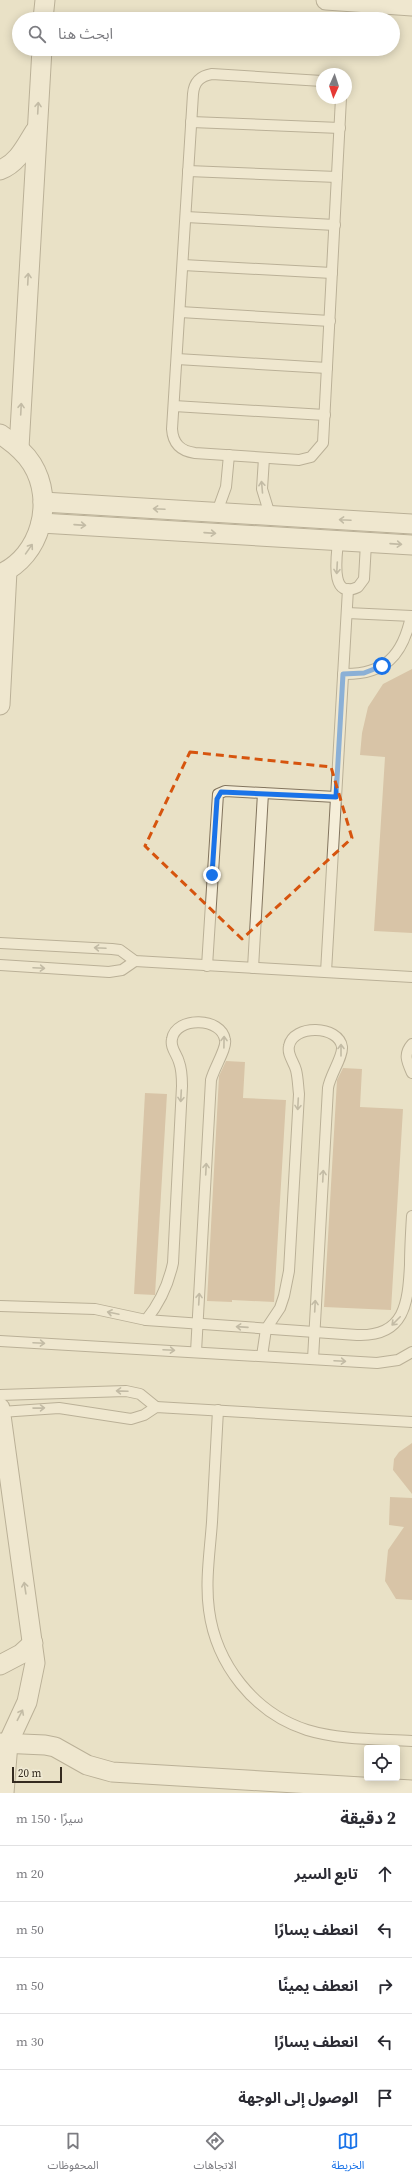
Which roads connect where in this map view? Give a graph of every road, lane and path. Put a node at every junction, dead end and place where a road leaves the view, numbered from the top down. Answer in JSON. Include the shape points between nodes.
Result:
{"nodes":[{"id":1,"x":44,"y":0,"type":"edge"},
{"id":2,"x":326,"y":0,"type":"edge"},
{"id":3,"x":412,"y":6,"type":"edge"},
{"id":4,"x":43,"y":12,"type":"edge"},
{"id":5,"x":42,"y":56,"type":"edge"},
{"id":6,"x":316,"y":81,"type":"edge"},
{"id":7,"x":341,"y":104,"type":"edge"},
{"id":8,"x":192,"y":122,"type":"junction"},
{"id":9,"x":37,"y":128,"type":"junction"},
{"id":10,"x":340,"y":128,"type":"junction"},
{"id":11,"x":0,"y":170,"type":"edge"},
{"id":12,"x":188,"y":171,"type":"junction"},
{"id":13,"x":337,"y":177,"type":"junction"},
{"id":14,"x":186,"y":217,"type":"junction"},
{"id":15,"x":335,"y":225,"type":"junction"},
{"id":16,"x":182,"y":265,"type":"junction"},
{"id":17,"x":332,"y":273,"type":"junction"},
{"id":18,"x":180,"y":312,"type":"junction"},
{"id":19,"x":330,"y":321,"type":"junction"},
{"id":20,"x":177,"y":359,"type":"junction"},
{"id":21,"x":327,"y":368,"type":"junction"},
{"id":22,"x":174,"y":406,"type":"junction"},
{"id":23,"x":325,"y":415,"type":"junction"},
{"id":24,"x":0,"y":434,"type":"edge"},
{"id":25,"x":19,"y":448,"type":"junction"},
{"id":26,"x":229,"y":456,"type":"junction"},
{"id":27,"x":264,"y":458,"type":"junction"},
{"id":28,"x":43,"y":502,"type":"junction"},
{"id":29,"x":217,"y":512,"type":"junction"},
{"id":30,"x":270,"y":516,"type":"junction"},
{"id":31,"x":41,"y":523,"type":"junction"},
{"id":32,"x":412,"y":524,"type":"edge"},
{"id":33,"x":338,"y":541,"type":"junction"},
{"id":34,"x":366,"y":543,"type":"junction"},
{"id":35,"x":412,"y":546,"type":"edge"},
{"id":36,"x":4,"y":573,"type":"edge"},
{"id":37,"x":348,"y":589,"type":"junction"},
{"id":38,"x":347,"y":612,"type":"junction"},
{"id":39,"x":412,"y":616,"type":"edge"},
{"id":40,"x":343,"y":674,"type":"junction"},
{"id":41,"x":0,"y":705,"type":"edge"},
{"id":42,"x":263,"y":793,"type":"junction"},
{"id":43,"x":336,"y":797,"type":"junction"},
{"id":44,"x":0,"y":943,"type":"edge"},
{"id":45,"x":135,"y":961,"type":"junction"},
{"id":46,"x":0,"y":966,"type":"edge"},
{"id":47,"x":207,"y":966,"type":"junction"},
{"id":48,"x":253,"y":968,"type":"junction"},
{"id":49,"x":326,"y":972,"type":"junction"},
{"id":50,"x":412,"y":977,"type":"edge"},
{"id":51,"x":412,"y":1044,"type":"edge"},
{"id":52,"x":412,"y":1073,"type":"edge"},
{"id":53,"x":412,"y":1216,"type":"edge"},
{"id":54,"x":0,"y":1306,"type":"edge"},
{"id":55,"x":146,"y":1320,"type":"junction"},
{"id":56,"x":197,"y":1324,"type":"junction"},
{"id":57,"x":266,"y":1329,"type":"junction"},
{"id":58,"x":314,"y":1332,"type":"junction"},
{"id":59,"x":0,"y":1341,"type":"edge"},
{"id":60,"x":196,"y":1352,"type":"junction"},
{"id":61,"x":412,"y":1352,"type":"edge"},
{"id":62,"x":262,"y":1356,"type":"junction"},
{"id":63,"x":313,"y":1359,"type":"junction"},
{"id":64,"x":0,"y":1395,"type":"edge"},
{"id":65,"x":156,"y":1407,"type":"junction"},
{"id":66,"x":0,"y":1408,"type":"edge"},
{"id":67,"x":218,"y":1410,"type":"junction"},
{"id":68,"x":0,"y":1412,"type":"edge"},
{"id":69,"x":412,"y":1422,"type":"edge"},
{"id":70,"x":33,"y":1643,"type":"junction"},
{"id":71,"x":0,"y":1665,"type":"edge"},
{"id":72,"x":412,"y":1741,"type":"edge"},
{"id":73,"x":4,"y":1743,"type":"edge"},
{"id":74,"x":412,"y":1790,"type":"edge"},
{"id":75,"x":4,"y":1793,"type":"edge"}],
"edges":[{"from":1,"to":4,"type":"street"},
{"from":2,"to":3,"type":"street"},
{"from":9,"to":5,"type":"street","one_way":true},
{"from":6,"to":8,"type":"lane","via":[[207,74],[198,80],[193,89]]},
{"from":7,"to":10,"type":"lane"},
{"from":8,"to":10,"type":"lane"},
{"from":8,"to":12,"type":"lane"},
{"from":9,"to":11,"type":"street","via":[[19,158]]},
{"from":25,"to":9,"type":"street","one_way":true},
{"from":10,"to":13,"type":"lane"},
{"from":12,"to":13,"type":"lane"},
{"from":12,"to":14,"type":"lane"},
{"from":13,"to":15,"type":"lane"},
{"from":14,"to":15,"type":"lane"},
{"from":14,"to":16,"type":"lane"},
{"from":15,"to":17,"type":"lane"},
{"from":16,"to":17,"type":"lane"},
{"from":16,"to":18,"type":"lane"},
{"from":17,"to":19,"type":"lane"},
{"from":18,"to":19,"type":"lane"},
{"from":18,"to":20,"type":"lane"},
{"from":19,"to":21,"type":"lane"},
{"from":20,"to":21,"type":"lane"},
{"from":20,"to":22,"type":"lane"},
{"from":21,"to":23,"type":"lane"},
{"from":22,"to":23,"type":"lane"},
{"from":22,"to":26,"type":"lane","via":[[173,435],[178,446],[189,452]]},
{"from":23,"to":27,"type":"lane","via":[[323,443],[311,457],[299,460]]},
{"from":24,"to":25,"type":"street"},
{"from":25,"to":28,"type":"street","via":[[32,464],[40,482]]},
{"from":26,"to":27,"type":"lane"},
{"from":26,"to":29,"type":"lane","via":[[226,488]]},
{"from":30,"to":27,"type":"lane","one_way":true,"via":[[262,489]]},
{"from":29,"to":28,"type":"street","one_way":true},
{"from":28,"to":31,"type":"street"},
{"from":29,"to":30,"type":"street"},
{"from":32,"to":30,"type":"street","one_way":true},
{"from":31,"to":33,"type":"street","one_way":true},
{"from":36,"to":31,"type":"street","one_way":true,"via":[[23,558],[34,542]]},
{"from":33,"to":34,"type":"street"},
{"from":33,"to":37,"type":"lane","one_way":true,"via":[[336,577],[340,585]]},
{"from":34,"to":35,"type":"street","one_way":true},
{"from":34,"to":37,"type":"lane","via":[[364,579],[358,587]]},
{"from":36,"to":41,"type":"street"},
{"from":37,"to":38,"type":"lane"},
{"from":38,"to":39,"type":"lane"},
{"from":38,"to":40,"type":"lane"},
{"from":39,"to":40,"type":"lane","via":[[402,646],[389,661],[364,673]]},
{"from":40,"to":43,"type":"lane"},
{"from":42,"to":43,"type":"lane"},
{"from":42,"to":47,"type":"lane","via":[[225,791],[218,794]]},
{"from":42,"to":48,"type":"lane"},
{"from":43,"to":49,"type":"lane"},
{"from":45,"to":44,"type":"lane","one_way":true,"via":[[120,950]]},
{"from":46,"to":45,"type":"lane","one_way":true,"via":[[109,972],[122,970]]},
{"from":45,"to":47,"type":"lane"},
{"from":47,"to":48,"type":"lane"},
{"from":48,"to":49,"type":"lane"},
{"from":49,"to":50,"type":"lane"},
{"from":51,"to":52,"type":"lane","via":[[408,1048],[406,1059]]},
{"from":53,"to":58,"type":"lane","one_way":true,"via":[[408,1299],[400,1317],[386,1330],[367,1336]]},
{"from":55,"to":54,"type":"lane","one_way":true,"via":[[95,1310]]},
{"from":55,"to":56,"type":"lane"},
{"from":56,"to":55,"type":"lane","one_way":true,"via":[[211,1080],[226,1041],[218,1028],[198,1023],[178,1028],[172,1037],[173,1048],[181,1069],[182,1086],[173,1263],[161,1300]]},
{"from":57,"to":56,"type":"lane","one_way":true},
{"from":56,"to":60,"type":"lane"},
{"from":57,"to":58,"type":"lane"},
{"from":58,"to":57,"type":"lane","one_way":true,"via":[[328,1088],[342,1049],[335,1036],[315,1031],[299,1033],[289,1045],[290,1056],[298,1077],[289,1271],[280,1308]]},
{"from":57,"to":62,"type":"lane"},
{"from":58,"to":63,"type":"lane"},
{"from":59,"to":60,"type":"lane","one_way":true},
{"from":60,"to":62,"type":"lane"},
{"from":63,"to":61,"type":"lane","one_way":true,"via":[[388,1362]]},
{"from":62,"to":63,"type":"lane"},
{"from":65,"to":64,"type":"lane","one_way":true,"via":[[140,1394],[126,1391]]},
{"from":65,"to":67,"type":"lane"},
{"from":68,"to":65,"type":"lane","one_way":true,"via":[[59,1408],[131,1418],[144,1415]]},
{"from":66,"to":68,"type":"street"},
{"from":67,"to":69,"type":"lane"},
{"from":67,"to":72,"type":"lane","via":[[208,1591],[212,1627],[234,1676],[259,1702],[289,1722],[323,1734]]},
{"from":70,"to":68,"type":"street","one_way":true},
{"from":70,"to":71,"type":"street","via":[[21,1654]]},
{"from":73,"to":70,"type":"street","one_way":true,"via":[[31,1689],[35,1663]]},
{"from":73,"to":74,"type":"street","via":[[55,1747],[87,1765],[112,1772]]},
{"from":73,"to":75,"type":"street"}]}
